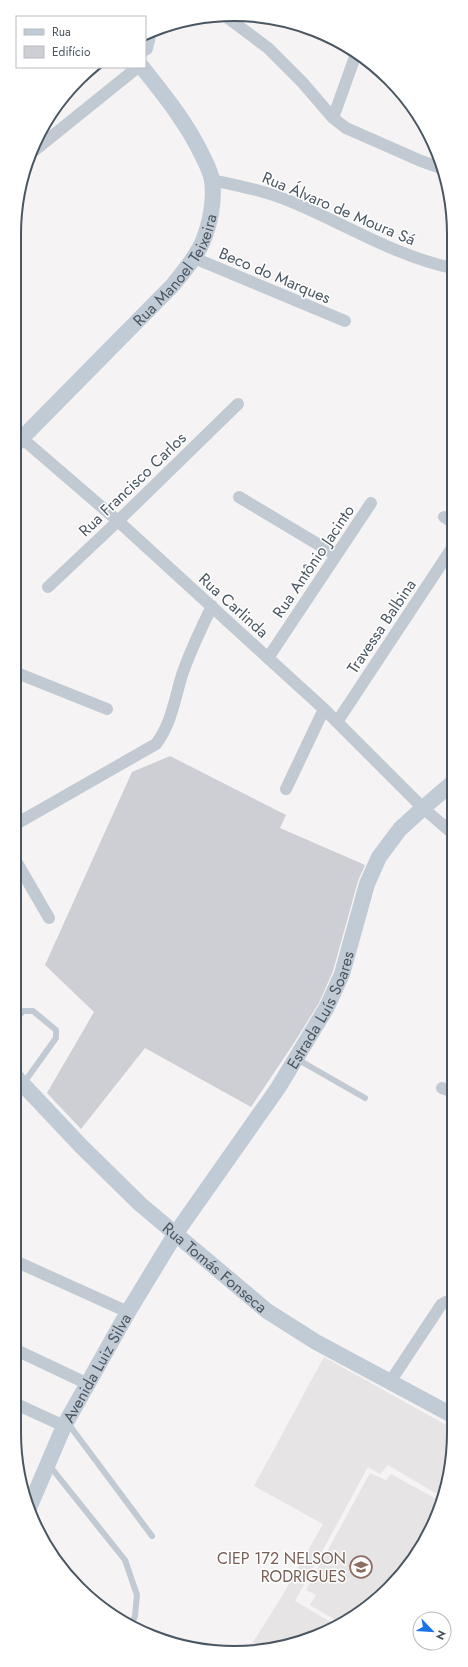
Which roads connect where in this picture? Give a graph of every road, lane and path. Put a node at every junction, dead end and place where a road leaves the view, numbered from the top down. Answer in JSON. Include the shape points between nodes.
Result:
{"nodes":[{"id":1,"x":232,"y":21,"type":"edge"},
{"id":2,"x":354,"y":59,"type":"edge"},
{"id":3,"x":137,"y":68,"type":"edge"},
{"id":4,"x":143,"y":68,"type":"edge"},
{"id":5,"x":333,"y":118,"type":"junction"},
{"id":6,"x":40,"y":146,"type":"edge"},
{"id":7,"x":436,"y":166,"type":"edge"},
{"id":8,"x":212,"y":180,"type":"junction"},
{"id":9,"x":194,"y":258,"type":"junction"},
{"id":10,"x":447,"y":267,"type":"edge"},
{"id":11,"x":345,"y":321,"type":"dead end"},
{"id":12,"x":238,"y":404,"type":"dead end"},
{"id":13,"x":21,"y":436,"type":"edge"},
{"id":14,"x":21,"y":440,"type":"edge"},
{"id":15,"x":239,"y":497,"type":"dead end"},
{"id":16,"x":371,"y":503,"type":"dead end"},
{"id":17,"x":118,"y":521,"type":"junction"},
{"id":18,"x":336,"y":556,"type":"junction"},
{"id":19,"x":447,"y":556,"type":"edge"},
{"id":20,"x":48,"y":587,"type":"dead end"},
{"id":21,"x":212,"y":606,"type":"junction"},
{"id":22,"x":268,"y":658,"type":"junction"},
{"id":23,"x":21,"y":675,"type":"edge"},
{"id":24,"x":107,"y":709,"type":"dead end"},
{"id":25,"x":324,"y":709,"type":"junction"},
{"id":26,"x":337,"y":722,"type":"junction"},
{"id":27,"x":447,"y":787,"type":"edge"},
{"id":28,"x":286,"y":789,"type":"dead end"},
{"id":29,"x":423,"y":808,"type":"junction"},
{"id":30,"x":21,"y":821,"type":"edge"},
{"id":31,"x":447,"y":829,"type":"edge"},
{"id":32,"x":21,"y":870,"type":"edge"},
{"id":33,"x":49,"y":918,"type":"dead end"},
{"id":34,"x":21,"y":1014,"type":"edge"},
{"id":35,"x":297,"y":1059,"type":"junction"},
{"id":36,"x":21,"y":1078,"type":"edge"},
{"id":37,"x":21,"y":1082,"type":"edge"},
{"id":38,"x":365,"y":1098,"type":"dead end"},
{"id":39,"x":176,"y":1233,"type":"junction"},
{"id":40,"x":21,"y":1264,"type":"edge"},
{"id":41,"x":447,"y":1302,"type":"edge"},
{"id":42,"x":128,"y":1312,"type":"junction"},
{"id":43,"x":21,"y":1352,"type":"edge"},
{"id":44,"x":390,"y":1382,"type":"junction"},
{"id":45,"x":88,"y":1384,"type":"junction"},
{"id":46,"x":21,"y":1406,"type":"edge"},
{"id":47,"x":447,"y":1412,"type":"edge"},
{"id":48,"x":65,"y":1424,"type":"junction"},
{"id":49,"x":48,"y":1463,"type":"junction"},
{"id":50,"x":31,"y":1497,"type":"edge"},
{"id":51,"x":152,"y":1536,"type":"dead end"},
{"id":52,"x":133,"y":1620,"type":"edge"}],
"edges":[{"from":1,"to":5,"type":"street","via":[[268,48]]},
{"from":2,"to":5,"type":"street"},
{"from":3,"to":6,"type":"street"},
{"from":4,"to":8,"type":"main road","name":"Rua Manoel Teixeira","via":[[195,140]]},
{"from":5,"to":7,"type":"street","via":[[368,139]]},
{"from":8,"to":9,"type":"main road","name":"Rua Manoel Teixeira","via":[[210,218]]},
{"from":8,"to":10,"type":"street","name":"Rua Álvaro de Moura Sá","via":[[257,189],[292,202],[400,252]]},
{"from":9,"to":11,"type":"street","name":"Beco do Marques"},
{"from":9,"to":13,"type":"main road","name":"Rua Manoel Teixeira","via":[[172,286]]},
{"from":12,"to":17,"type":"street","name":"Rua Francisco Carlos"},
{"from":14,"to":17,"type":"street","name":"Rua Carlinda"},
{"from":15,"to":18,"type":"street"},
{"from":16,"to":18,"type":"street","name":"Rua Antônio Jacinto"},
{"from":17,"to":20,"type":"street","name":"Rua Francisco Carlos"},
{"from":17,"to":21,"type":"street","name":"Rua Carlinda"},
{"from":18,"to":22,"type":"street","name":"Rua Antônio Jacinto"},
{"from":19,"to":26,"type":"street","name":"Travessa Balbina"},
{"from":21,"to":22,"type":"street","name":"Rua Carlinda"},
{"from":21,"to":30,"type":"street","via":[[192,648],[171,719],[156,744]]},
{"from":22,"to":25,"type":"street","name":"Rua Carlinda"},
{"from":23,"to":24,"type":"street"},
{"from":25,"to":26,"type":"street","name":"Rua Carlinda"},
{"from":25,"to":28,"type":"street"},
{"from":26,"to":29,"type":"street","name":"Rua Carlinda"},
{"from":27,"to":29,"type":"main road","name":"Estrada Luís Soares"},
{"from":29,"to":31,"type":"street","name":"Rua Carlinda"},
{"from":29,"to":35,"type":"main road","name":"Estrada Luís Soares","via":[[400,829],[379,857],[366,884],[342,974],[328,1007]]},
{"from":32,"to":33,"type":"street"},
{"from":34,"to":36,"type":"lane","via":[[24,1011],[34,1011],[56,1030],[56,1038]]},
{"from":35,"to":38,"type":"lane"},
{"from":35,"to":39,"type":"main road","name":"Estrada Luís Soares"},
{"from":37,"to":39,"type":"main road","name":"Rua Tomás Fonseca","via":[[80,1146],[140,1204]]},
{"from":39,"to":42,"type":"main road","name":"Avenida Luiz Silva"},
{"from":39,"to":44,"type":"main road","name":"Rua Tomás Fonseca","via":[[267,1311],[316,1342]]},
{"from":40,"to":42,"type":"street"},
{"from":41,"to":44,"type":"street","via":[[441,1305]]},
{"from":42,"to":45,"type":"main road","name":"Avenida Luiz Silva"},
{"from":43,"to":45,"type":"street"},
{"from":44,"to":47,"type":"main road","name":"Rua Tomás Fonseca"},
{"from":45,"to":48,"type":"main road","name":"Avenida Luiz Silva"},
{"from":46,"to":48,"type":"street"},
{"from":48,"to":49,"type":"main road","name":"Avenida Luiz Silva"},
{"from":48,"to":51,"type":"lane"},
{"from":49,"to":50,"type":"main road","name":"Avenida Luiz Silva"},
{"from":49,"to":52,"type":"lane","via":[[125,1560],[137,1595]]}]}
